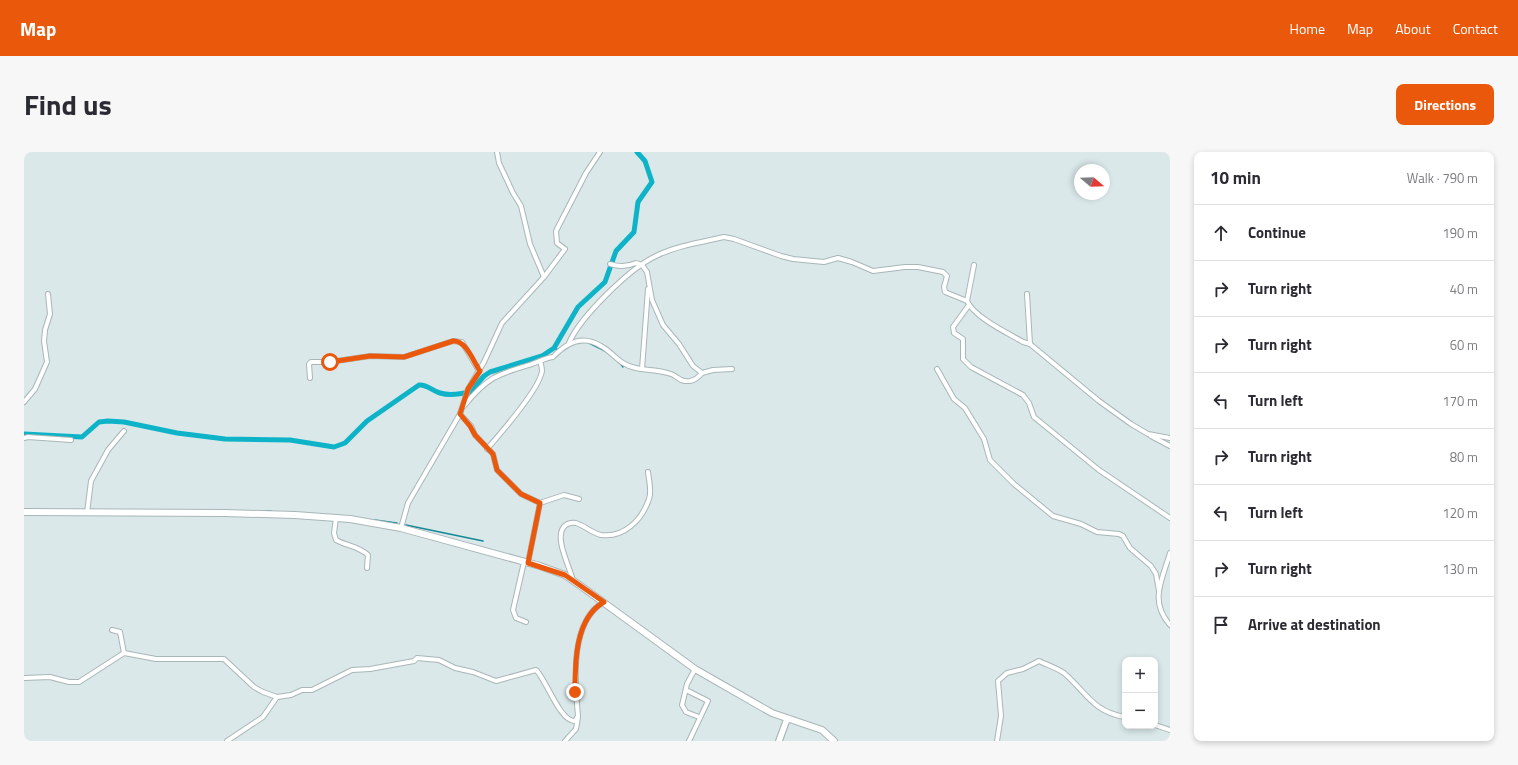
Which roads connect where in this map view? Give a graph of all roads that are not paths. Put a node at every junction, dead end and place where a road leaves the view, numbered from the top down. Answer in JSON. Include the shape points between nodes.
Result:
{"nodes":[{"id":1,"x":497,"y":152,"type":"edge"},
{"id":2,"x":600,"y":152,"type":"edge"},
{"id":3,"x":612,"y":265,"type":"dead end"},
{"id":4,"x":642,"y":265,"type":"junction"},
{"id":5,"x":974,"y":265,"type":"dead end"},
{"id":6,"x":544,"y":277,"type":"junction"},
{"id":7,"x":649,"y":282,"type":"junction"},
{"id":8,"x":48,"y":294,"type":"dead end"},
{"id":9,"x":1027,"y":294,"type":"dead end"},
{"id":10,"x":968,"y":303,"type":"junction"},
{"id":11,"x":568,"y":343,"type":"junction"},
{"id":12,"x":1030,"y":344,"type":"junction"},
{"id":13,"x":540,"y":361,"type":"junction"},
{"id":14,"x":642,"y":369,"type":"junction"},
{"id":15,"x":732,"y":369,"type":"dead end"},
{"id":16,"x":937,"y":369,"type":"dead end"},
{"id":17,"x":480,"y":371,"type":"junction"},
{"id":18,"x":702,"y":373,"type":"junction"},
{"id":19,"x":310,"y":378,"type":"dead end"},
{"id":20,"x":24,"y":402,"type":"edge"},
{"id":21,"x":462,"y":409,"type":"junction"},
{"id":22,"x":460,"y":414,"type":"junction"},
{"id":23,"x":124,"y":431,"type":"dead end"},
{"id":24,"x":1148,"y":434,"type":"junction"},
{"id":25,"x":24,"y":438,"type":"edge"},
{"id":26,"x":1170,"y":438,"type":"edge"},
{"id":27,"x":71,"y":440,"type":"dead end"},
{"id":28,"x":1170,"y":446,"type":"edge"},
{"id":29,"x":487,"y":449,"type":"junction"},
{"id":30,"x":648,"y":472,"type":"dead end"},
{"id":31,"x":579,"y":499,"type":"dead end"},
{"id":32,"x":540,"y":503,"type":"junction"},
{"id":33,"x":24,"y":512,"type":"edge"},
{"id":34,"x":87,"y":513,"type":"junction"},
{"id":35,"x":336,"y":518,"type":"junction"},
{"id":36,"x":1170,"y":518,"type":"edge"},
{"id":37,"x":401,"y":528,"type":"junction"},
{"id":38,"x":1170,"y":553,"type":"edge"},
{"id":39,"x":526,"y":562,"type":"junction"},
{"id":40,"x":367,"y":568,"type":"dead end"},
{"id":41,"x":573,"y":581,"type":"junction"},
{"id":42,"x":1159,"y":591,"type":"junction"},
{"id":43,"x":604,"y":602,"type":"junction"},
{"id":44,"x":526,"y":622,"type":"dead end"},
{"id":45,"x":1170,"y":625,"type":"edge"},
{"id":46,"x":112,"y":630,"type":"dead end"},
{"id":47,"x":124,"y":653,"type":"junction"},
{"id":48,"x":695,"y":669,"type":"junction"},
{"id":49,"x":24,"y":678,"type":"edge"},
{"id":50,"x":686,"y":690,"type":"junction"},
{"id":51,"x":277,"y":697,"type":"junction"},
{"id":52,"x":578,"y":716,"type":"junction"},
{"id":53,"x":699,"y":717,"type":"junction"},
{"id":54,"x":1122,"y":717,"type":"edge"},
{"id":55,"x":787,"y":719,"type":"junction"},
{"id":56,"x":1158,"y":726,"type":"edge"},
{"id":57,"x":1170,"y":730,"type":"edge"},
{"id":58,"x":227,"y":741,"type":"edge"},
{"id":59,"x":566,"y":741,"type":"edge"},
{"id":60,"x":689,"y":741,"type":"edge"},
{"id":61,"x":779,"y":741,"type":"edge"},
{"id":62,"x":834,"y":741,"type":"edge"},
{"id":63,"x":997,"y":741,"type":"edge"}],
"edges":[{"from":1,"to":6,"type":"street","via":[[499,163],[521,206],[530,244]]},
{"from":2,"to":6,"type":"street","via":[[586,173],[556,232],[558,243],[565,249]]},
{"from":3,"to":4,"type":"street"},
{"from":4,"to":7,"type":"street"},
{"from":4,"to":10,"type":"street","via":[[656,256],[724,238],[734,239],[781,256],[824,262],[838,258],[873,271],[905,267],[933,269],[947,276],[945,292]]},
{"from":4,"to":11,"type":"street","via":[[623,279],[576,328]]},
{"from":5,"to":10,"type":"street"},
{"from":6,"to":17,"type":"street","via":[[502,323]]},
{"from":7,"to":14,"type":"street"},
{"from":7,"to":18,"type":"street","via":[[652,300],[663,326],[693,366]]},
{"from":8,"to":20,"type":"street","via":[[50,314],[44,341],[47,362],[35,389]]},
{"from":9,"to":12,"type":"street"},
{"from":10,"to":12,"type":"street","via":[[983,317]]},
{"from":10,"to":36,"type":"street","via":[[953,327],[954,333],[963,339],[962,359],[971,367],[1024,395],[1034,417],[1099,470]]},
{"from":11,"to":13,"type":"street","via":[[553,357]]},
{"from":11,"to":14,"type":"street","via":[[584,340],[595,343],[623,363]]},
{"from":12,"to":24,"type":"street","via":[[1099,401]]},
{"from":13,"to":21,"type":"street","via":[[497,375],[475,392]]},
{"from":13,"to":29,"type":"street","via":[[542,371],[529,396]]},
{"from":14,"to":18,"type":"street","via":[[671,374],[680,381],[692,380]]},
{"from":15,"to":18,"type":"street"},
{"from":16,"to":42,"type":"street","via":[[954,399],[965,408],[984,439],[990,460],[1053,516],[1081,524],[1097,532],[1123,536],[1130,548],[1151,566],[1156,574]]},
{"from":17,"to":19,"type":"street","via":[[464,345],[457,340],[404,357],[370,356],[311,362]]},
{"from":17,"to":21,"type":"street","via":[[468,389]]},
{"from":21,"to":22,"type":"street"},
{"from":22,"to":29,"type":"street"},
{"from":22,"to":37,"type":"street","via":[[408,503]]},
{"from":23,"to":34,"type":"street","via":[[108,450],[91,482]]},
{"from":24,"to":26,"type":"street"},
{"from":24,"to":28,"type":"street"},
{"from":25,"to":27,"type":"street"},
{"from":29,"to":32,"type":"street","via":[[493,454],[497,470],[512,486],[521,494]]},
{"from":30,"to":41,"type":"street","via":[[649,498],[626,531],[602,535],[576,523],[563,526],[562,548]]},
{"from":31,"to":32,"type":"street","via":[[564,495]]},
{"from":32,"to":39,"type":"street"},
{"from":33,"to":34,"type":"main road"},
{"from":34,"to":35,"type":"main road","via":[[225,513]]},
{"from":35,"to":37,"type":"main road"},
{"from":35,"to":40,"type":"street","via":[[336,540],[361,549],[368,555]]},
{"from":37,"to":39,"type":"main road"},
{"from":38,"to":42,"type":"street"},
{"from":39,"to":41,"type":"main road","via":[[565,575]]},
{"from":39,"to":44,"type":"street","via":[[513,610],[516,618]]},
{"from":41,"to":43,"type":"main road"},
{"from":42,"to":45,"type":"street","via":[[1158,608]]},
{"from":43,"to":48,"type":"main road"},
{"from":43,"to":52,"type":"street","via":[[590,615],[581,633],[575,681]]},
{"from":46,"to":47,"type":"street","via":[[120,632]]},
{"from":47,"to":49,"type":"street","via":[[79,682],[50,677]]},
{"from":47,"to":51,"type":"street","via":[[156,659],[224,659],[254,687]]},
{"from":48,"to":50,"type":"street"},
{"from":48,"to":55,"type":"main road"},
{"from":50,"to":53,"type":"street","via":[[683,709]]},
{"from":50,"to":53,"type":"street","via":[[708,701]]},
{"from":51,"to":52,"type":"street","via":[[312,690],[352,670],[414,661],[417,658],[433,659],[496,681],[536,670],[568,720],[575,721]]},
{"from":51,"to":58,"type":"street","via":[[263,717]]},
{"from":52,"to":59,"type":"street","via":[[576,729]]},
{"from":53,"to":60,"type":"street"},
{"from":54,"to":63,"type":"street","via":[[1115,716],[1093,704],[1063,672],[1039,661],[1008,673],[998,681],[1001,716]]},
{"from":55,"to":61,"type":"street"},
{"from":55,"to":62,"type":"main road","via":[[822,730]]},
{"from":56,"to":57,"type":"street"}]}
